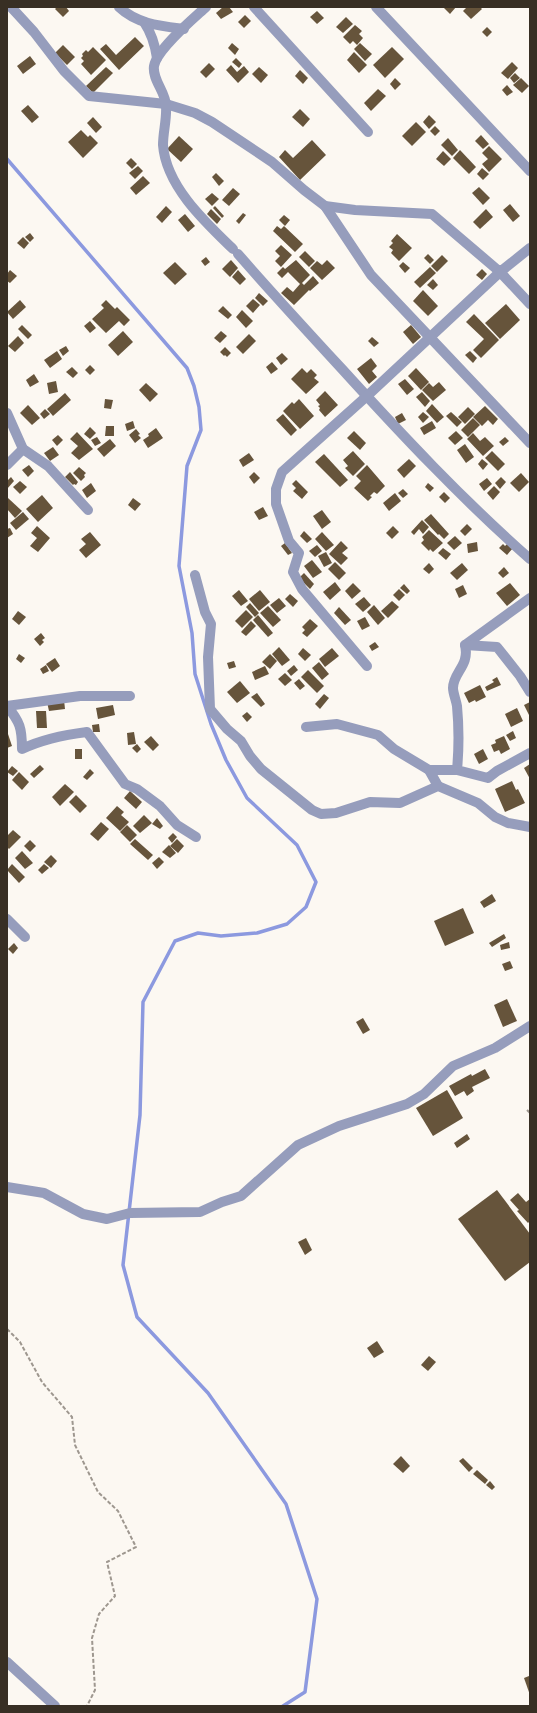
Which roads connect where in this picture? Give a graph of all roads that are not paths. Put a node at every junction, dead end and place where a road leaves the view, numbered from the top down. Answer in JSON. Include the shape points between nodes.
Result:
{"nodes":[{"id":1,"x":11,"y":7,"type":"edge"},
{"id":2,"x":119,"y":7,"type":"edge"},
{"id":3,"x":206,"y":7,"type":"edge"},
{"id":4,"x":254,"y":7,"type":"edge"},
{"id":5,"x":376,"y":7,"type":"edge"},
{"id":6,"x":144,"y":22,"type":"junction"},
{"id":7,"x":184,"y":29,"type":"junction"},
{"id":8,"x":157,"y":58,"type":"junction"},
{"id":9,"x":166,"y":104,"type":"junction"},
{"id":10,"x":368,"y":132,"type":"dead end"},
{"id":11,"x":530,"y":171,"type":"edge"},
{"id":12,"x":326,"y":206,"type":"junction"},
{"id":13,"x":530,"y":248,"type":"edge"},
{"id":14,"x":500,"y":272,"type":"junction"},
{"id":15,"x":530,"y":304,"type":"edge"},
{"id":16,"x":431,"y":337,"type":"junction"},
{"id":17,"x":367,"y":396,"type":"junction"},
{"id":18,"x":7,"y":413,"type":"edge"},
{"id":19,"x":530,"y":443,"type":"edge"},
{"id":20,"x":23,"y":449,"type":"junction"},
{"id":21,"x":7,"y":465,"type":"edge"},
{"id":22,"x":88,"y":510,"type":"dead end"},
{"id":23,"x":530,"y":559,"type":"edge"},
{"id":24,"x":195,"y":575,"type":"dead end"},
{"id":25,"x":530,"y":598,"type":"edge"},
{"id":26,"x":465,"y":645,"type":"junction"},
{"id":27,"x":367,"y":666,"type":"dead end"},
{"id":28,"x":530,"y":692,"type":"edge"},
{"id":29,"x":130,"y":696,"type":"dead end"},
{"id":30,"x":7,"y":706,"type":"edge"},
{"id":31,"x":306,"y":727,"type":"dead end"},
{"id":32,"x":530,"y":753,"type":"edge"},
{"id":33,"x":429,"y":770,"type":"junction"},
{"id":34,"x":457,"y":770,"type":"junction"},
{"id":35,"x":438,"y":786,"type":"junction"},
{"id":36,"x":530,"y":827,"type":"edge"},
{"id":37,"x":196,"y":837,"type":"dead end"},
{"id":38,"x":7,"y":919,"type":"edge"},
{"id":39,"x":25,"y":937,"type":"dead end"},
{"id":40,"x":530,"y":1026,"type":"edge"},
{"id":41,"x":7,"y":1187,"type":"edge"},
{"id":42,"x":7,"y":1662,"type":"edge"},
{"id":43,"x":56,"y":1706,"type":"edge"}],
"edges":[{"from":1,"to":9,"type":"street","via":[[64,71],[89,96]]},
{"from":2,"to":6,"type":"street","via":[[127,15]]},
{"from":3,"to":7,"type":"street"},
{"from":4,"to":10,"type":"street"},
{"from":5,"to":11,"type":"street"},
{"from":6,"to":7,"type":"street","via":[[154,26]]},
{"from":6,"to":8,"type":"street","via":[[153,37]]},
{"from":7,"to":8,"type":"street"},
{"from":8,"to":9,"type":"street","via":[[154,75]]},
{"from":9,"to":12,"type":"street","via":[[195,113],[212,122],[272,162]]},
{"from":9,"to":17,"type":"street","via":[[163,145],[167,163],[178,188],[206,224],[235,252]]},
{"from":12,"to":14,"type":"street","via":[[432,214]]},
{"from":12,"to":16,"type":"street","via":[[371,275]]},
{"from":13,"to":14,"type":"street"},
{"from":14,"to":15,"type":"street"},
{"from":14,"to":16,"type":"street"},
{"from":16,"to":17,"type":"street"},
{"from":16,"to":19,"type":"street"},
{"from":17,"to":23,"type":"street","via":[[492,525]]},
{"from":17,"to":27,"type":"street","via":[[282,472],[276,489],[276,504],[289,541],[299,553],[293,572],[302,589]]},
{"from":18,"to":20,"type":"street"},
{"from":20,"to":21,"type":"street"},
{"from":20,"to":22,"type":"street","via":[[48,466]]},
{"from":24,"to":35,"type":"street","via":[[204,612],[211,624],[208,657],[210,709],[241,741],[261,769],[312,810],[321,814],[370,802],[400,804]]},
{"from":25,"to":26,"type":"street"},
{"from":26,"to":28,"type":"street","via":[[497,647]]},
{"from":26,"to":34,"type":"street","via":[[465,662],[453,687],[459,742]]},
{"from":29,"to":30,"type":"street","via":[[80,696]]},
{"from":30,"to":37,"type":"street","via":[[17,718],[22,732],[22,749],[39,741],[87,732],[125,784],[137,789],[160,806],[177,824]]},
{"from":31,"to":33,"type":"street","via":[[337,724],[378,735],[394,749]]},
{"from":32,"to":34,"type":"street","via":[[497,770],[488,778]]},
{"from":33,"to":34,"type":"street"},
{"from":33,"to":35,"type":"street"},
{"from":35,"to":36,"type":"street","via":[[478,803],[495,818]]},
{"from":38,"to":39,"type":"street"},
{"from":40,"to":41,"type":"street","via":[[495,1048],[453,1066],[424,1094],[407,1104],[339,1126],[298,1145],[241,1196],[200,1212],[130,1213],[107,1219],[83,1214],[44,1193]]},
{"from":42,"to":43,"type":"street"}]}
